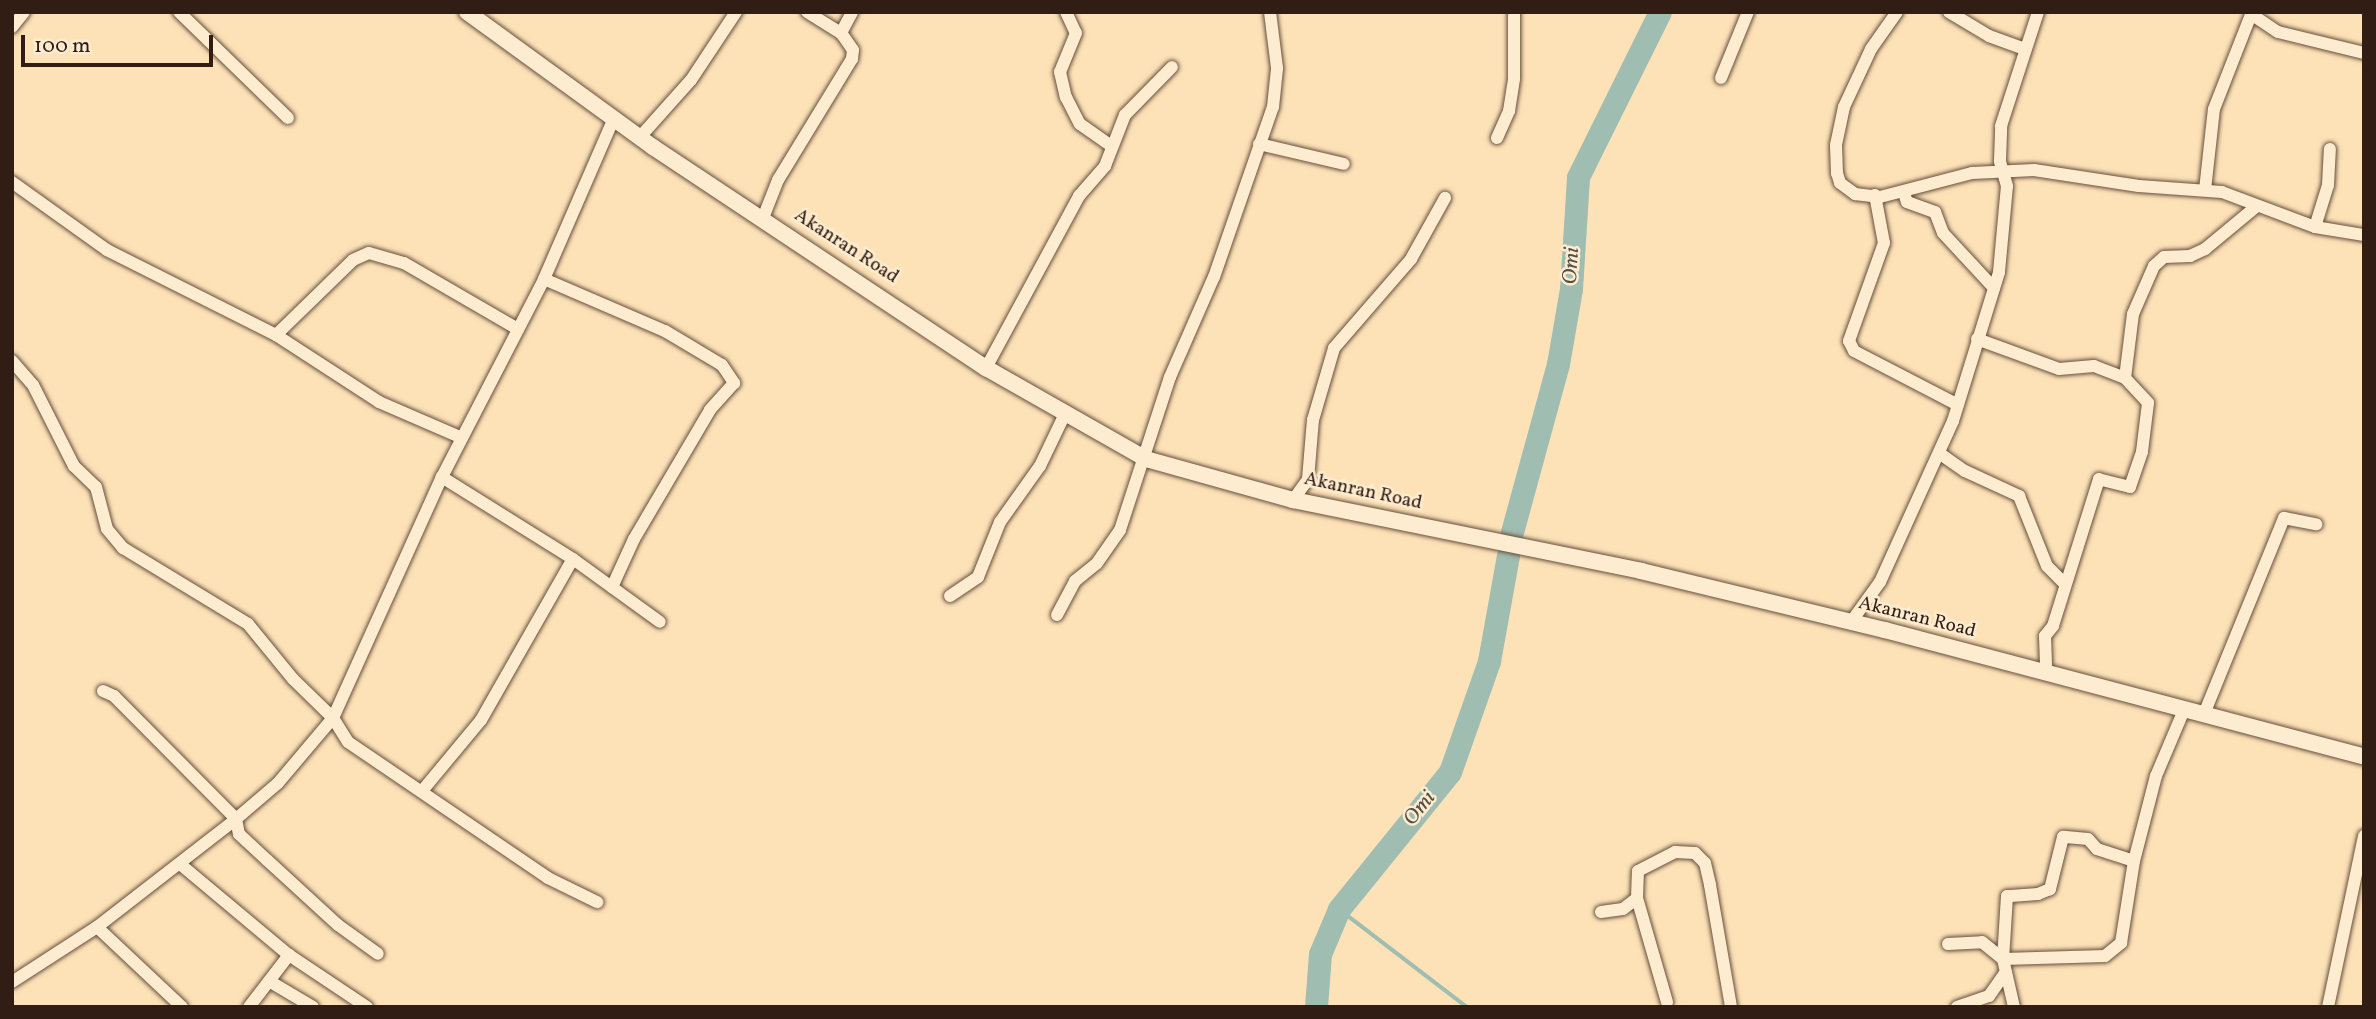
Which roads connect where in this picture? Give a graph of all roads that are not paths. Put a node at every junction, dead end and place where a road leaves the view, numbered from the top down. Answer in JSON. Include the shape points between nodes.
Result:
{"nodes":[{"id":1,"x":24,"y":12,"type":"edge"},
{"id":2,"x":179,"y":12,"type":"edge"},
{"id":3,"x":467,"y":12,"type":"edge"},
{"id":4,"x":736,"y":12,"type":"edge"},
{"id":5,"x":807,"y":12,"type":"edge"},
{"id":6,"x":852,"y":12,"type":"edge"},
{"id":7,"x":1066,"y":12,"type":"edge"},
{"id":8,"x":1270,"y":12,"type":"edge"},
{"id":9,"x":1514,"y":12,"type":"edge"},
{"id":10,"x":1748,"y":12,"type":"edge"},
{"id":11,"x":1897,"y":12,"type":"edge"},
{"id":12,"x":1949,"y":12,"type":"edge"},
{"id":13,"x":2038,"y":12,"type":"edge"},
{"id":14,"x":2251,"y":13,"type":"edge"},
{"id":15,"x":12,"y":27,"type":"edge"},
{"id":16,"x":841,"y":33,"type":"junction"},
{"id":17,"x":2025,"y":49,"type":"junction"},
{"id":18,"x":2364,"y":53,"type":"edge"},
{"id":19,"x":1172,"y":67,"type":"dead end"},
{"id":20,"x":1721,"y":78,"type":"dead end"},
{"id":21,"x":288,"y":118,"type":"dead end"},
{"id":22,"x":614,"y":118,"type":"junction"},
{"id":23,"x":640,"y":137,"type":"junction"},
{"id":24,"x":1497,"y":138,"type":"dead end"},
{"id":25,"x":1259,"y":144,"type":"junction"},
{"id":26,"x":1111,"y":146,"type":"junction"},
{"id":27,"x":2330,"y":149,"type":"dead end"},
{"id":28,"x":1344,"y":164,"type":"dead end"},
{"id":29,"x":2004,"y":170,"type":"junction"},
{"id":30,"x":12,"y":182,"type":"edge"},
{"id":31,"x":2205,"y":190,"type":"junction"},
{"id":32,"x":1904,"y":193,"type":"junction"},
{"id":33,"x":1875,"y":195,"type":"junction"},
{"id":34,"x":1445,"y":198,"type":"dead end"},
{"id":35,"x":2257,"y":206,"type":"junction"},
{"id":36,"x":763,"y":218,"type":"junction"},
{"id":37,"x":2315,"y":227,"type":"junction"},
{"id":38,"x":2364,"y":235,"type":"edge"},
{"id":39,"x":544,"y":279,"type":"junction"},
{"id":40,"x":1994,"y":288,"type":"junction"},
{"id":41,"x":518,"y":329,"type":"junction"},
{"id":42,"x":276,"y":335,"type":"junction"},
{"id":43,"x":1978,"y":339,"type":"junction"},
{"id":44,"x":12,"y":360,"type":"edge"},
{"id":45,"x":986,"y":368,"type":"junction"},
{"id":46,"x":2125,"y":378,"type":"junction"},
{"id":47,"x":1958,"y":405,"type":"junction"},
{"id":48,"x":1064,"y":416,"type":"junction"},
{"id":49,"x":462,"y":438,"type":"junction"},
{"id":50,"x":1939,"y":453,"type":"junction"},
{"id":51,"x":1146,"y":459,"type":"junction"},
{"id":52,"x":442,"y":477,"type":"junction"},
{"id":53,"x":1293,"y":500,"type":"junction"},
{"id":54,"x":2316,"y":524,"type":"dead end"},
{"id":55,"x":573,"y":559,"type":"junction"},
{"id":56,"x":2065,"y":584,"type":"junction"},
{"id":57,"x":612,"y":587,"type":"junction"},
{"id":58,"x":950,"y":596,"type":"dead end"},
{"id":59,"x":1057,"y":615,"type":"dead end"},
{"id":60,"x":660,"y":622,"type":"dead end"},
{"id":61,"x":1851,"y":622,"type":"junction"},
{"id":62,"x":2046,"y":673,"type":"junction"},
{"id":63,"x":103,"y":691,"type":"dead end"},
{"id":64,"x":2184,"y":710,"type":"junction"},
{"id":65,"x":2204,"y":714,"type":"junction"},
{"id":66,"x":333,"y":718,"type":"junction"},
{"id":67,"x":2364,"y":757,"type":"edge"},
{"id":68,"x":422,"y":791,"type":"junction"},
{"id":69,"x":236,"y":819,"type":"junction"},
{"id":70,"x":2364,"y":836,"type":"edge"},
{"id":71,"x":2134,"y":861,"type":"junction"},
{"id":72,"x":180,"y":864,"type":"junction"},
{"id":73,"x":1637,"y":898,"type":"junction"},
{"id":74,"x":597,"y":902,"type":"dead end"},
{"id":75,"x":1601,"y":912,"type":"dead end"},
{"id":76,"x":97,"y":927,"type":"junction"},
{"id":77,"x":1948,"y":944,"type":"dead end"},
{"id":78,"x":378,"y":954,"type":"dead end"},
{"id":79,"x":289,"y":955,"type":"junction"},
{"id":80,"x":2005,"y":965,"type":"junction"},
{"id":81,"x":269,"y":981,"type":"junction"},
{"id":82,"x":12,"y":982,"type":"edge"},
{"id":83,"x":1667,"y":1002,"type":"dead end"},
{"id":84,"x":182,"y":1007,"type":"edge"},
{"id":85,"x":249,"y":1007,"type":"edge"},
{"id":86,"x":313,"y":1007,"type":"edge"},
{"id":87,"x":367,"y":1007,"type":"edge"},
{"id":88,"x":1731,"y":1007,"type":"edge"},
{"id":89,"x":1957,"y":1007,"type":"edge"},
{"id":90,"x":2014,"y":1007,"type":"edge"},
{"id":91,"x":2328,"y":1007,"type":"edge"}],
"edges":[{"from":1,"to":15,"type":"street"},
{"from":2,"to":21,"type":"street"},
{"from":3,"to":22,"type":"main road","name":"Akanran Road"},
{"from":4,"to":23,"type":"street","via":[[691,80]]},
{"from":5,"to":16,"type":"street"},
{"from":6,"to":16,"type":"street"},
{"from":7,"to":26,"type":"street","via":[[1076,33],[1060,72],[1066,97],[1080,124]]},
{"from":8,"to":25,"type":"street","via":[[1276,92]]},
{"from":9,"to":24,"type":"street","via":[[1514,78],[1509,111]]},
{"from":10,"to":20,"type":"street"},
{"from":11,"to":33,"type":"street","via":[[1871,49],[1844,107],[1836,145],[1840,183],[1855,194]]},
{"from":12,"to":17,"type":"street","via":[[1989,36]]},
{"from":13,"to":17,"type":"street"},
{"from":14,"to":18,"type":"street","via":[[2278,32]]},
{"from":14,"to":31,"type":"street","via":[[2214,109]]},
{"from":16,"to":36,"type":"street","via":[[853,50],[852,59],[778,180]]},
{"from":17,"to":29,"type":"street","via":[[2001,126]]},
{"from":19,"to":26,"type":"street","via":[[1125,116]]},
{"from":22,"to":23,"type":"main road","name":"Akanran Road"},
{"from":22,"to":39,"type":"street"},
{"from":23,"to":36,"type":"main road","name":"Akanran Road"},
{"from":25,"to":28,"type":"street"},
{"from":25,"to":51,"type":"street","via":[[1214,277],[1170,377]]},
{"from":26,"to":45,"type":"street","via":[[1105,166],[1079,196]]},
{"from":27,"to":37,"type":"street","via":[[2328,185]]},
{"from":29,"to":31,"type":"street"},
{"from":29,"to":32,"type":"street","via":[[1972,173]]},
{"from":29,"to":40,"type":"street","via":[[2007,186]]},
{"from":30,"to":42,"type":"street","via":[[107,250]]},
{"from":31,"to":35,"type":"street"},
{"from":32,"to":33,"type":"street"},
{"from":32,"to":40,"type":"street","via":[[1907,202],[1935,212],[1943,233]]},
{"from":33,"to":47,"type":"street","via":[[1884,243],[1849,341],[1854,351]]},
{"from":34,"to":53,"type":"street","via":[[1411,259],[1334,348],[1313,420],[1308,479]]},
{"from":35,"to":37,"type":"street"},
{"from":35,"to":46,"type":"street","via":[[2205,249],[2190,256],[2164,257],[2154,266],[2133,314]]},
{"from":36,"to":45,"type":"main road","name":"Akanran Road"},
{"from":37,"to":38,"type":"street"},
{"from":39,"to":41,"type":"street"},
{"from":39,"to":57,"type":"street","via":[[665,331],[722,365],[734,383],[710,410],[634,539]]},
{"from":40,"to":43,"type":"street"},
{"from":41,"to":42,"type":"street","via":[[404,263],[369,253],[354,260]]},
{"from":41,"to":49,"type":"street"},
{"from":42,"to":49,"type":"street","via":[[379,402]]},
{"from":43,"to":46,"type":"street","via":[[2059,369],[2094,366]]},
{"from":43,"to":47,"type":"street"},
{"from":44,"to":66,"type":"street","via":[[33,385],[74,466],[96,487],[107,529],[123,548],[248,624],[293,679]]},
{"from":45,"to":48,"type":"main road","name":"Akanran Road"},
{"from":46,"to":56,"type":"street","via":[[2148,403],[2142,452],[2130,486],[2099,479]]},
{"from":47,"to":50,"type":"street"},
{"from":48,"to":51,"type":"main road","name":"Akanran Road"},
{"from":48,"to":58,"type":"street","via":[[1040,466],[1000,522],[978,577]]},
{"from":49,"to":52,"type":"street"},
{"from":50,"to":56,"type":"street","via":[[1965,471],[2019,496],[2047,566]]},
{"from":50,"to":61,"type":"street","via":[[1880,582]]},
{"from":51,"to":53,"type":"main road","name":"Akanran Road"},
{"from":51,"to":59,"type":"street","via":[[1120,530],[1097,563],[1076,581]]},
{"from":52,"to":55,"type":"street"},
{"from":52,"to":66,"type":"street"},
{"from":53,"to":61,"type":"main road","name":"Akanran Road","via":[[1641,571]]},
{"from":54,"to":65,"type":"street","via":[[2284,517]]},
{"from":55,"to":57,"type":"street"},
{"from":55,"to":68,"type":"street","via":[[481,720]]},
{"from":56,"to":62,"type":"street","via":[[2045,636]]},
{"from":57,"to":60,"type":"street"},
{"from":61,"to":62,"type":"main road","name":"Akanran Road"},
{"from":62,"to":64,"type":"main road","name":"Akanran Road"},
{"from":63,"to":69,"type":"street","via":[[114,696]]},
{"from":64,"to":65,"type":"main road","name":"Akanran Road"},
{"from":64,"to":71,"type":"street","via":[[2155,776]]},
{"from":65,"to":67,"type":"main road","name":"Akanran Road"},
{"from":66,"to":68,"type":"street","via":[[348,742]]},
{"from":66,"to":69,"type":"street","via":[[278,783]]},
{"from":68,"to":74,"type":"street","via":[[548,878]]},
{"from":69,"to":72,"type":"street"},
{"from":69,"to":78,"type":"street","via":[[239,834],[338,925]]},
{"from":70,"to":91,"type":"street"},
{"from":71,"to":80,"type":"street","via":[[2121,943],[2105,956]]},
{"from":71,"to":80,"type":"street","via":[[2097,849],[2088,839],[2063,837],[2050,889],[2007,896]]},
{"from":72,"to":76,"type":"street"},
{"from":72,"to":79,"type":"street"},
{"from":73,"to":75,"type":"street","via":[[1623,909]]},
{"from":73,"to":83,"type":"street"},
{"from":73,"to":88,"type":"street","via":[[1638,871],[1644,865],[1675,852],[1695,853],[1704,863]]},
{"from":76,"to":82,"type":"street"},
{"from":76,"to":84,"type":"street"},
{"from":77,"to":80,"type":"street","via":[[1982,942]]},
{"from":79,"to":81,"type":"street"},
{"from":79,"to":87,"type":"street"},
{"from":80,"to":89,"type":"street","via":[[1989,996]]},
{"from":80,"to":90,"type":"street"},
{"from":81,"to":85,"type":"street"},
{"from":81,"to":86,"type":"street"}]}
